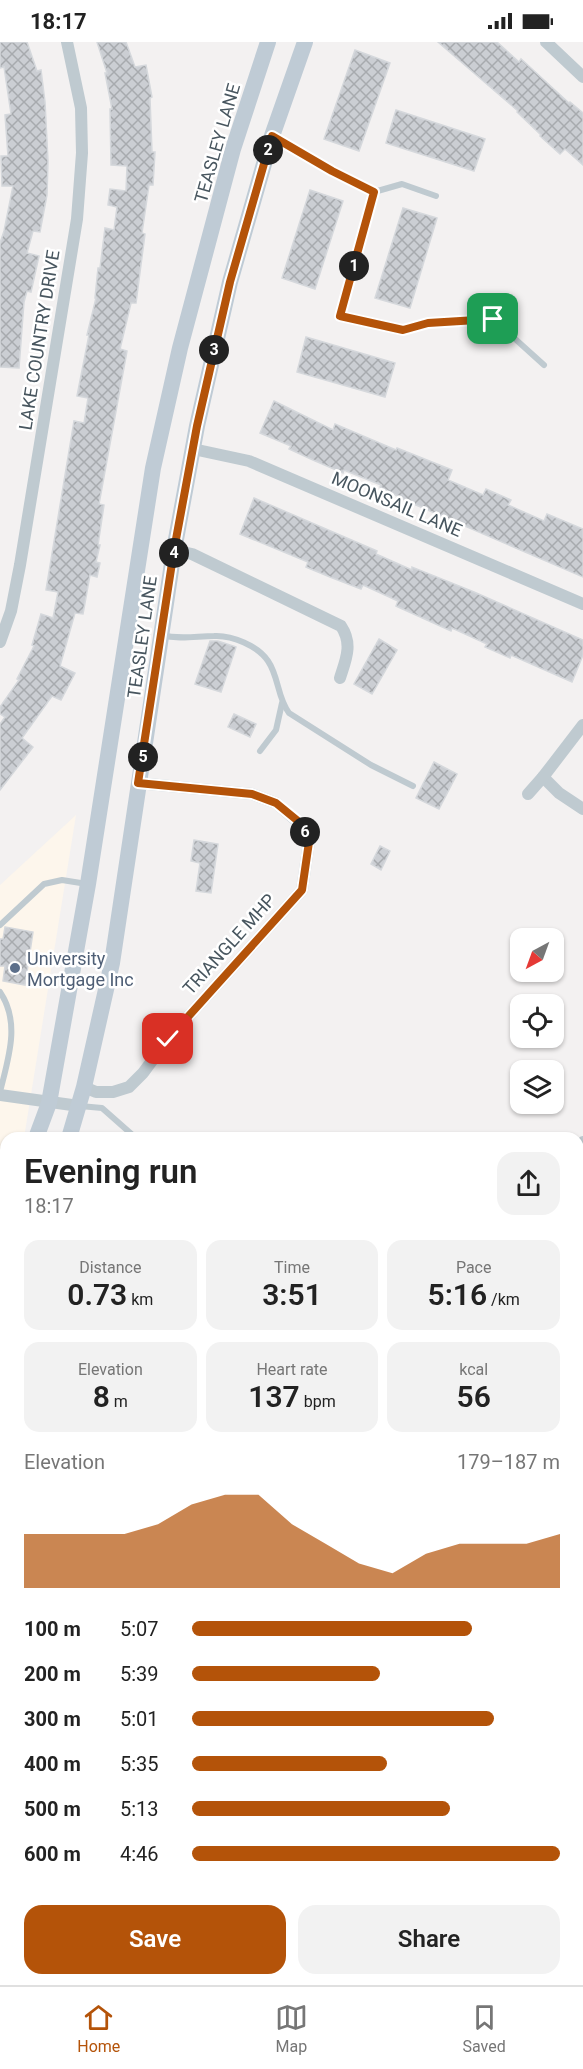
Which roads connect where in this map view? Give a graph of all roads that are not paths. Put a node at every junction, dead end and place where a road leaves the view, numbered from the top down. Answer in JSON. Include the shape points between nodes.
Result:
{"nodes":[{"id":1,"x":67,"y":42,"type":"edge"},
{"id":2,"x":268,"y":42,"type":"edge"},
{"id":3,"x":306,"y":42,"type":"edge"},
{"id":4,"x":546,"y":42,"type":"edge"},
{"id":5,"x":583,"y":77,"type":"edge"},
{"id":6,"x":272,"y":136,"type":"junction"},
{"id":7,"x":374,"y":192,"type":"junction"},
{"id":8,"x":436,"y":196,"type":"dead end"},
{"id":9,"x":544,"y":365,"type":"dead end"},
{"id":10,"x":194,"y":449,"type":"junction"},
{"id":11,"x":174,"y":550,"type":"junction"},
{"id":12,"x":583,"y":604,"type":"edge"},
{"id":13,"x":161,"y":635,"type":"junction"},
{"id":14,"x":0,"y":642,"type":"edge"},
{"id":15,"x":340,"y":678,"type":"dead end"},
{"id":16,"x":282,"y":703,"type":"junction"},
{"id":17,"x":583,"y":725,"type":"edge"},
{"id":18,"x":260,"y":751,"type":"dead end"},
{"id":19,"x":543,"y":777,"type":"junction"},
{"id":20,"x":138,"y":783,"type":"junction"},
{"id":21,"x":413,"y":786,"type":"dead end"},
{"id":22,"x":528,"y":794,"type":"dead end"},
{"id":23,"x":583,"y":809,"type":"edge"},
{"id":24,"x":88,"y":884,"type":"junction"},
{"id":25,"x":0,"y":925,"type":"edge"},
{"id":26,"x":0,"y":992,"type":"edge"},
{"id":27,"x":84,"y":1087,"type":"junction"},
{"id":28,"x":0,"y":1094,"type":"edge"},
{"id":29,"x":49,"y":1103,"type":"junction"},
{"id":30,"x":79,"y":1106,"type":"junction"},
{"id":31,"x":38,"y":1132,"type":"edge"},
{"id":32,"x":71,"y":1132,"type":"edge"},
{"id":33,"x":129,"y":1132,"type":"edge"}],
"edges":[{"from":1,"to":14,"type":"street","name":"LAKE COUNTRY DRIVE","via":[[81,108],[77,219],[20,565]]},
{"from":2,"to":24,"type":"main road","name":"TEASLEY LANE","via":[[230,160],[153,468]]},
{"from":3,"to":6,"type":"main road","name":"TEASLEY LANE"},
{"from":4,"to":5,"type":"street"},
{"from":6,"to":7,"type":"lane"},
{"from":6,"to":10,"type":"main road","name":"TEASLEY LANE","via":[[230,282]]},
{"from":7,"to":8,"type":"lane","via":[[402,184]]},
{"from":7,"to":9,"type":"lane","via":[[340,316],[403,330],[428,323],[493,319]]},
{"from":10,"to":11,"type":"main road","name":"TEASLEY LANE"},
{"from":10,"to":12,"type":"street","name":"MOONSAIL LANE","via":[[249,461]]},
{"from":11,"to":13,"type":"main road","name":"TEASLEY LANE"},
{"from":11,"to":15,"type":"street","via":[[192,554],[341,627],[348,636],[348,652]]},
{"from":13,"to":16,"type":"lane","via":[[218,635],[243,642],[267,660]]},
{"from":13,"to":20,"type":"main road","name":"TEASLEY LANE"},
{"from":16,"to":18,"type":"lane","via":[[276,730]]},
{"from":16,"to":21,"type":"lane","via":[[298,720]]},
{"from":17,"to":19,"type":"street"},
{"from":19,"to":22,"type":"street"},
{"from":19,"to":23,"type":"street"},
{"from":20,"to":27,"type":"main road","name":"TEASLEY LANE","via":[[112,963]]},
{"from":20,"to":27,"type":"street","name":"TRIANGLE MHP","via":[[252,794],[276,803],[304,826],[309,842],[302,890],[129,1087],[96,1092]]},
{"from":24,"to":25,"type":"lane","via":[[62,880],[44,884]]},
{"from":24,"to":29,"type":"main road","name":"TEASLEY LANE"},
{"from":26,"to":28,"type":"lane","via":[[12,1020]]},
{"from":27,"to":30,"type":"main road","name":"TEASLEY LANE"},
{"from":28,"to":29,"type":"street"},
{"from":29,"to":30,"type":"street"},
{"from":29,"to":31,"type":"main road","name":"TEASLEY LANE"},
{"from":30,"to":32,"type":"main road","name":"TEASLEY LANE"},
{"from":30,"to":33,"type":"lane","via":[[102,1108]]}]}
